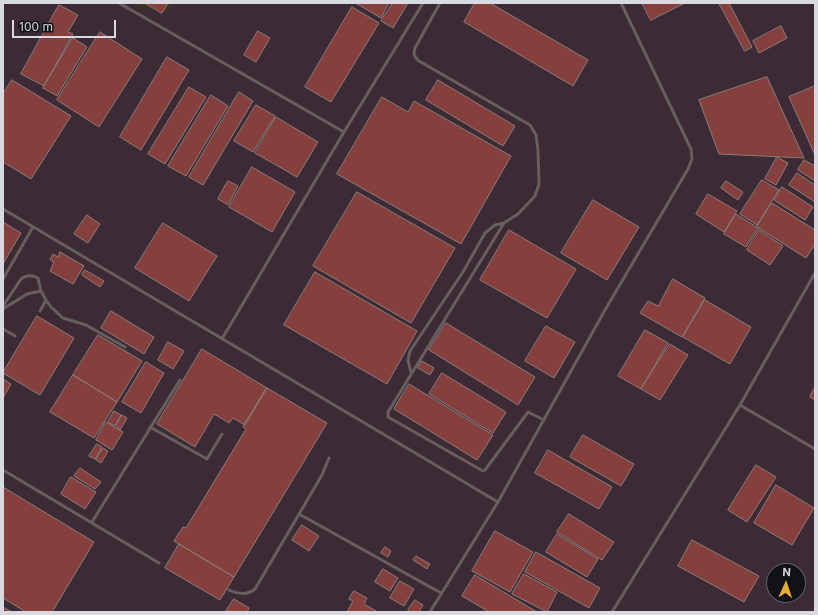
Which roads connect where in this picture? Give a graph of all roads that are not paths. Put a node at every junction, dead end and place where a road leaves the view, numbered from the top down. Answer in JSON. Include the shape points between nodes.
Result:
{"nodes":[{"id":1,"x":119,"y":3,"type":"edge"},
{"id":2,"x":423,"y":3,"type":"edge"},
{"id":3,"x":440,"y":3,"type":"edge"},
{"id":4,"x":621,"y":3,"type":"edge"},
{"id":5,"x":344,"y":132,"type":"junction"},
{"id":6,"x":3,"y":209,"type":"edge"},
{"id":7,"x":504,"y":223,"type":"junction"},
{"id":8,"x":33,"y":227,"type":"junction"},
{"id":9,"x":815,"y":273,"type":"edge"},
{"id":10,"x":3,"y":279,"type":"edge"},
{"id":11,"x":41,"y":291,"type":"junction"},
{"id":12,"x":46,"y":300,"type":"junction"},
{"id":13,"x":3,"y":308,"type":"edge"},
{"id":14,"x":40,"y":312,"type":"dead end"},
{"id":15,"x":3,"y":329,"type":"edge"},
{"id":16,"x":15,"y":336,"type":"dead end"},
{"id":17,"x":222,"y":339,"type":"junction"},
{"id":18,"x":125,"y":347,"type":"dead end"},
{"id":19,"x":411,"y":373,"type":"junction"},
{"id":20,"x":180,"y":380,"type":"dead end"},
{"id":21,"x":740,"y":405,"type":"junction"},
{"id":22,"x":544,"y":420,"type":"junction"},
{"id":23,"x":150,"y":427,"type":"junction"},
{"id":24,"x":222,"y":434,"type":"dead end"},
{"id":25,"x":815,"y":449,"type":"edge"},
{"id":26,"x":329,"y":458,"type":"dead end"},
{"id":27,"x":3,"y":470,"type":"edge"},
{"id":28,"x":498,"y":502,"type":"junction"},
{"id":29,"x":299,"y":514,"type":"junction"},
{"id":30,"x":92,"y":522,"type":"junction"},
{"id":31,"x":159,"y":563,"type":"dead end"},
{"id":32,"x":229,"y":590,"type":"dead end"},
{"id":33,"x":442,"y":593,"type":"junction"},
{"id":34,"x":430,"y":612,"type":"edge"},
{"id":35,"x":612,"y":612,"type":"edge"}],
"edges":[{"from":1,"to":5,"type":"lane"},
{"from":2,"to":5,"type":"lane"},
{"from":3,"to":7,"type":"lane","via":[[415,48],[416,58],[524,121],[536,135],[540,171],[535,196],[518,214]]},
{"from":4,"to":22,"type":"lane","via":[[691,149],[692,159]]},
{"from":5,"to":17,"type":"lane"},
{"from":6,"to":8,"type":"lane"},
{"from":7,"to":19,"type":"lane"},
{"from":7,"to":19,"type":"lane","via":[[495,225],[485,233],[463,272],[415,342],[408,360]]},
{"from":8,"to":10,"type":"lane"},
{"from":8,"to":17,"type":"lane"},
{"from":9,"to":21,"type":"lane"},
{"from":11,"to":12,"type":"lane"},
{"from":11,"to":13,"type":"lane","via":[[27,294]]},
{"from":11,"to":13,"type":"lane","via":[[38,278],[25,276],[16,284]]},
{"from":12,"to":14,"type":"lane"},
{"from":12,"to":18,"type":"lane","via":[[63,318],[86,325]]},
{"from":15,"to":16,"type":"lane"},
{"from":17,"to":28,"type":"lane"},
{"from":19,"to":22,"type":"lane","via":[[388,412],[388,417],[480,470],[485,470],[528,412]]},
{"from":20,"to":23,"type":"lane"},
{"from":21,"to":25,"type":"lane"},
{"from":21,"to":35,"type":"lane"},
{"from":22,"to":28,"type":"lane"},
{"from":23,"to":24,"type":"lane","via":[[207,459]]},
{"from":23,"to":30,"type":"lane"},
{"from":26,"to":29,"type":"lane"},
{"from":27,"to":30,"type":"lane"},
{"from":28,"to":33,"type":"lane"},
{"from":29,"to":32,"type":"lane","via":[[255,589],[241,594]]},
{"from":29,"to":33,"type":"lane"},
{"from":30,"to":31,"type":"lane"},
{"from":33,"to":34,"type":"lane"}]}
